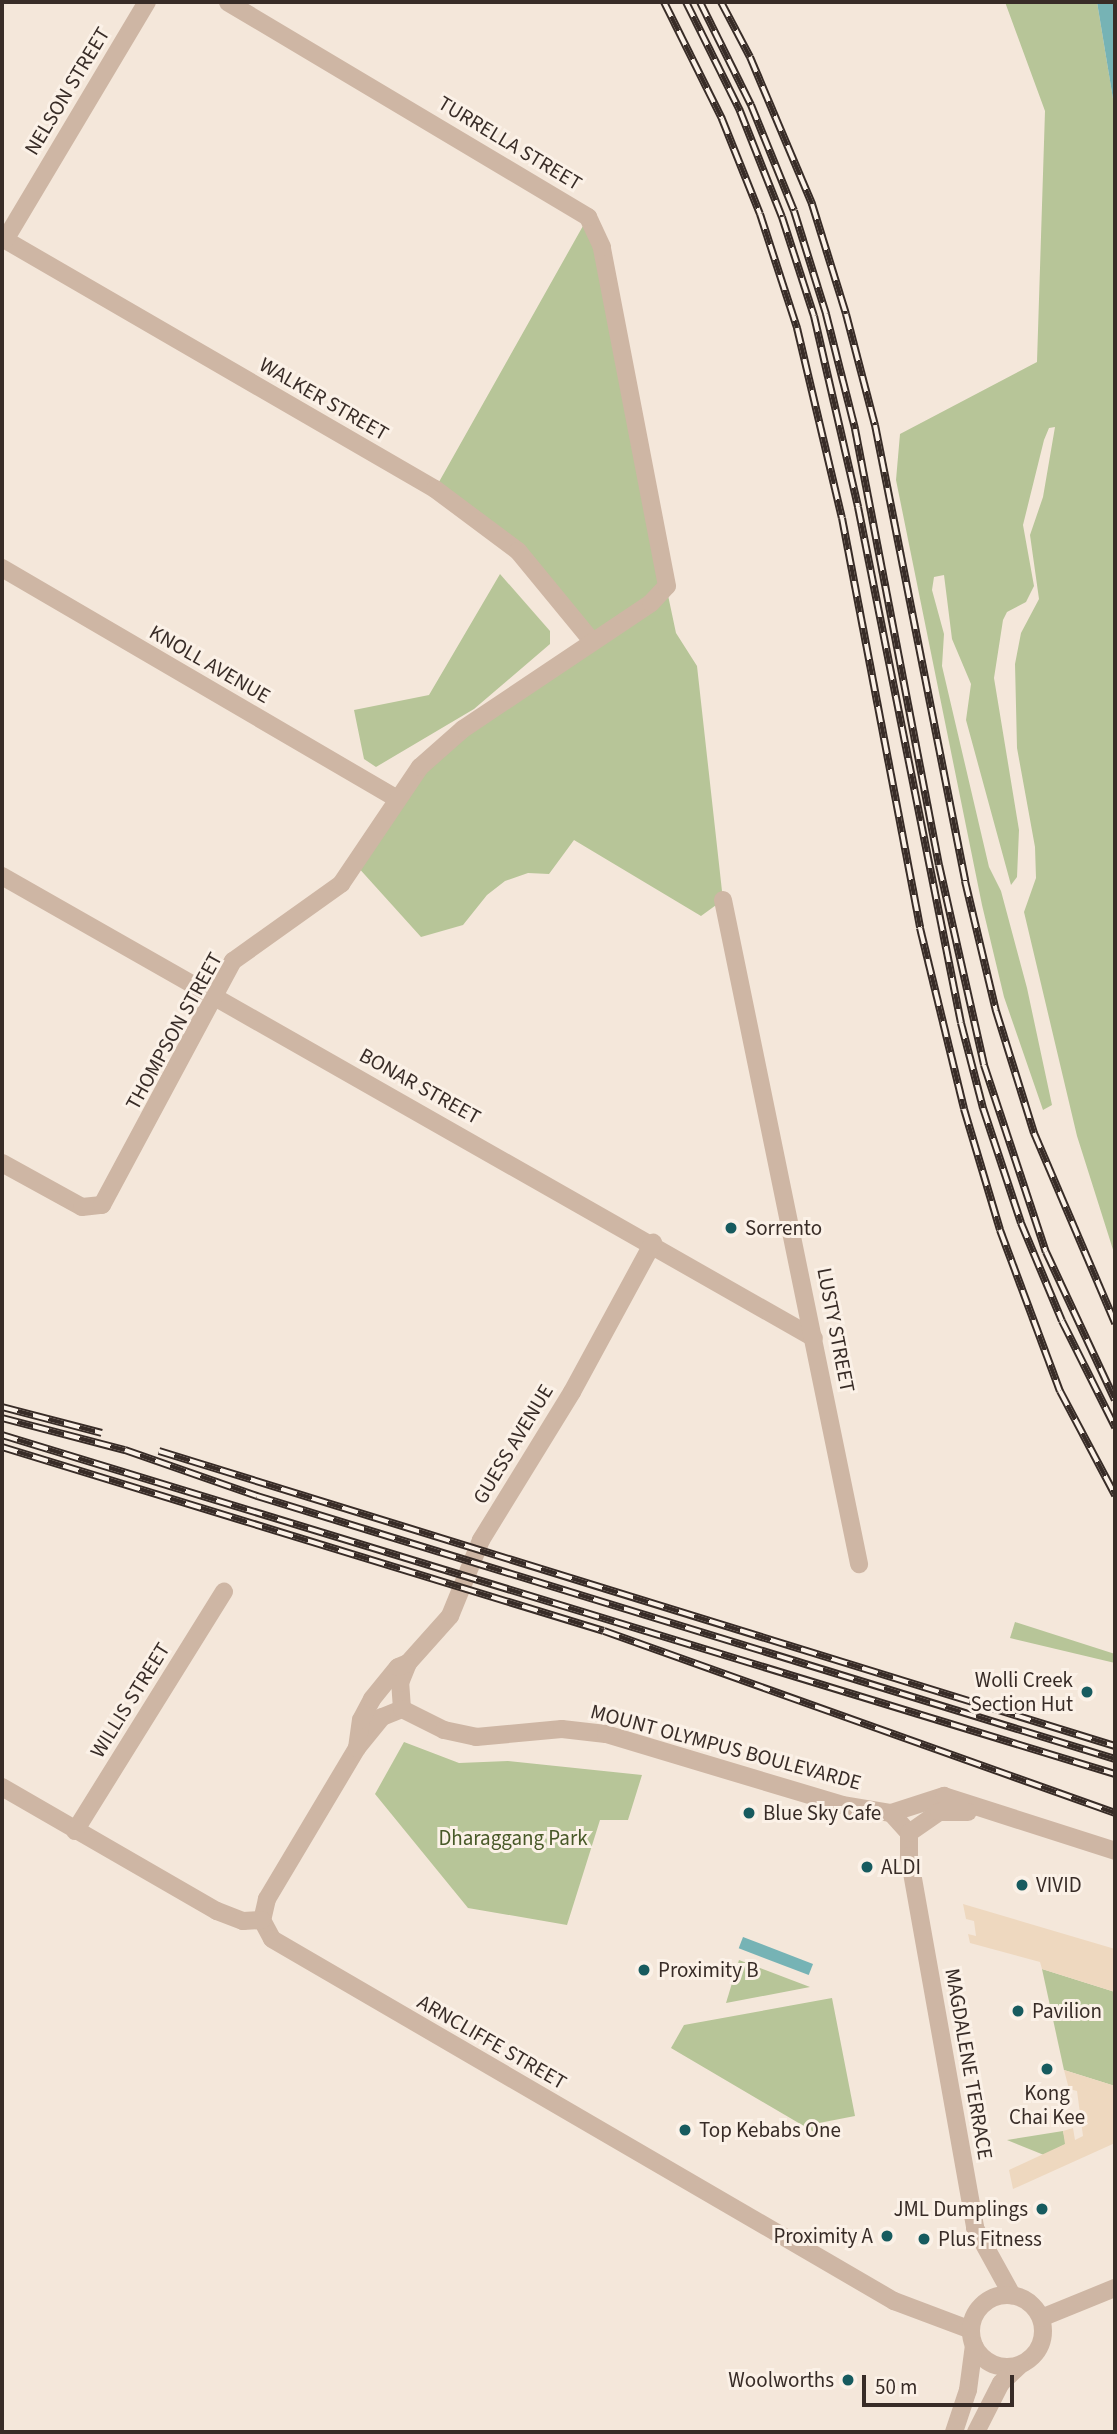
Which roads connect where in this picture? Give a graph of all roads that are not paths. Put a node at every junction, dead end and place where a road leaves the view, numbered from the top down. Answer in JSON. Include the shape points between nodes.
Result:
{"nodes":[{"id":1,"x":147,"y":2,"type":"edge"},
{"id":2,"x":228,"y":2,"type":"edge"},
{"id":3,"x":3,"y":239,"type":"edge"},
{"id":4,"x":2,"y":568,"type":"edge"},
{"id":5,"x":667,"y":586,"type":"joint"},
{"id":6,"x":591,"y":640,"type":"junction"},
{"id":7,"x":396,"y":798,"type":"junction"},
{"id":8,"x":2,"y":876,"type":"edge"},
{"id":9,"x":723,"y":900,"type":"dead end"},
{"id":10,"x":216,"y":998,"type":"junction"},
{"id":11,"x":2,"y":1163,"type":"edge"},
{"id":12,"x":653,"y":1243,"type":"junction"},
{"id":13,"x":814,"y":1338,"type":"junction"},
{"id":14,"x":859,"y":1564,"type":"dead end"},
{"id":15,"x":224,"y":1592,"type":"dead end"},
{"id":16,"x":408,"y":1663,"type":"junction"},
{"id":17,"x":402,"y":1709,"type":"junction"},
{"id":18,"x":357,"y":1748,"type":"junction"},
{"id":19,"x":2,"y":1787,"type":"edge"},
{"id":20,"x":891,"y":1813,"type":"junction"},
{"id":21,"x":996,"y":1814,"type":"junction"},
{"id":22,"x":75,"y":1831,"type":"junction"},
{"id":23,"x":909,"y":1833,"type":"junction"},
{"id":24,"x":1115,"y":1851,"type":"edge"},
{"id":25,"x":262,"y":1920,"type":"junction"},
{"id":26,"x":1115,"y":2288,"type":"edge"},
{"id":27,"x":1012,"y":2295,"type":"junction"},
{"id":28,"x":1041,"y":2318,"type":"junction"},
{"id":29,"x":972,"y":2337,"type":"junction"},
{"id":30,"x":1020,"y":2365,"type":"junction"},
{"id":31,"x":954,"y":2432,"type":"edge"},
{"id":32,"x":976,"y":2432,"type":"edge"}],
"edges":[{"from":1,"to":3,"type":"street","name":"NELSON STREET"},
{"from":2,"to":5,"type":"street","name":"TURRELLA STREET","via":[[588,217],[602,247]]},
{"from":3,"to":6,"type":"street","name":"WALKER STREET","via":[[435,489],[518,551]]},
{"from":4,"to":7,"type":"street","name":"KNOLL AVENUE"},
{"from":5,"to":6,"type":"street","name":"THOMPSON STREET","via":[[651,603]]},
{"from":6,"to":7,"type":"street","name":"THOMPSON STREET","via":[[463,729],[420,767]]},
{"from":7,"to":10,"type":"street","name":"THOMPSON STREET","via":[[341,884],[233,961]]},
{"from":8,"to":10,"type":"street","name":"BONAR STREET"},
{"from":9,"to":13,"type":"street","name":"LUSTY STREET"},
{"from":10,"to":11,"type":"street","name":"THOMPSON STREET","via":[[98,1208],[82,1207]]},
{"from":10,"to":12,"type":"street","name":"BONAR STREET"},
{"from":12,"to":13,"type":"street","name":"BONAR STREET"},
{"from":12,"to":16,"type":"street","name":"GUESS AVENUE","via":[[572,1392],[481,1540],[450,1616]]},
{"from":13,"to":14,"type":"street","name":"LUSTY STREET"},
{"from":15,"to":22,"type":"street","name":"WILLIS STREET"},
{"from":16,"to":17,"type":"street","via":[[400,1683]]},
{"from":16,"to":18,"type":"street","name":"GUESS AVENUE","via":[[398,1667],[372,1699],[361,1720]]},
{"from":17,"to":18,"type":"street","name":"GUESS AVENUE","via":[[382,1717]]},
{"from":17,"to":20,"type":"street","name":"MOUNT OLYMPUS BOULEVARDE","via":[[444,1730],[476,1737],[562,1729],[606,1734],[842,1805]]},
{"from":18,"to":25,"type":"street","name":"GUESS AVENUE","via":[[267,1899]]},
{"from":19,"to":22,"type":"street"},
{"from":20,"to":21,"type":"street","via":[[944,1796]]},
{"from":20,"to":23,"type":"street"},
{"from":21,"to":23,"type":"street","via":[[948,1809],[924,1819]]},
{"from":21,"to":24,"type":"street"},
{"from":22,"to":25,"type":"street","via":[[217,1911],[243,1921]]},
{"from":23,"to":27,"type":"street","name":"MAGDALENE TERRACE","via":[[909,1856],[975,2228]]},
{"from":25,"to":29,"type":"street","name":"ARNCLIFFE STREET","via":[[276,1943],[321,1970],[894,2301]]},
{"from":26,"to":28,"type":"street"},
{"from":27,"to":28,"type":"street","via":[[1029,2302]]},
{"from":27,"to":29,"type":"street","via":[[999,2295],[979,2308]]},
{"from":28,"to":30,"type":"street","via":[[1040,2346]]},
{"from":29,"to":30,"type":"street","via":[[988,2361]]},
{"from":29,"to":31,"type":"street","via":[[968,2390]]},
{"from":30,"to":32,"type":"street","via":[[1001,2382]]}]}
